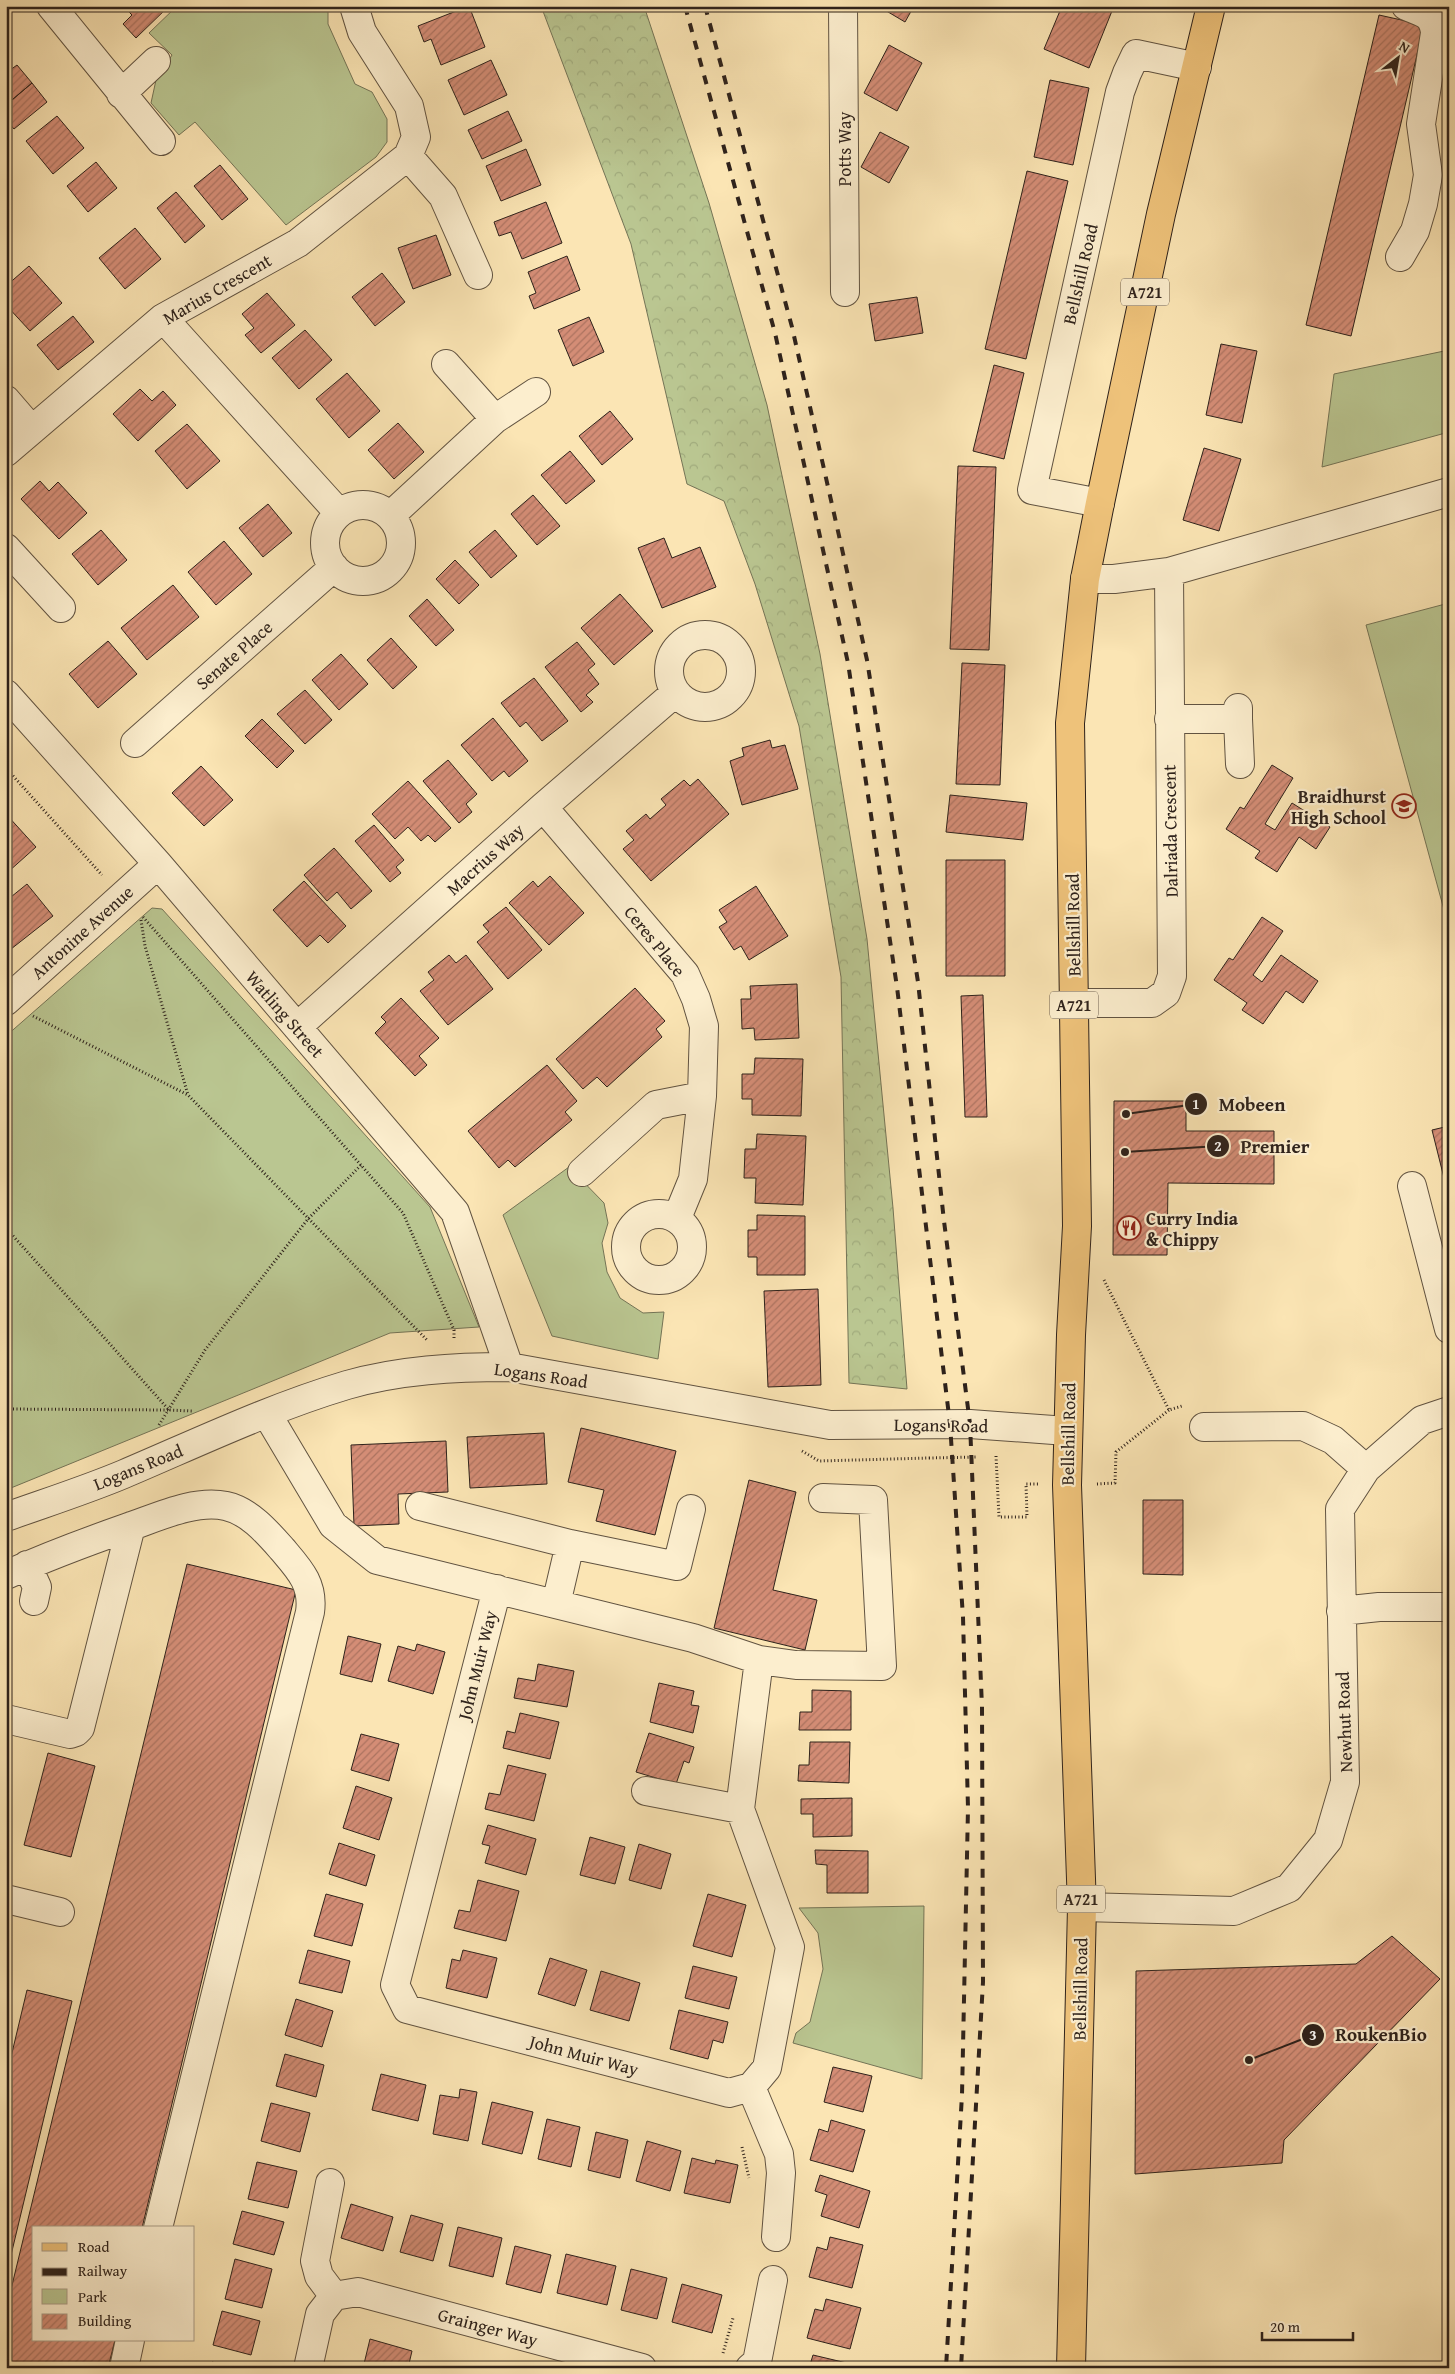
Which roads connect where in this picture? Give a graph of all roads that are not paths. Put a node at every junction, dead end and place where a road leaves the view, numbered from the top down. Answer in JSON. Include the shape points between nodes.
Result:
{"nodes":[{"id":1,"x":50,"y":6,"type":"edge"},
{"id":2,"x":354,"y":6,"type":"edge"},
{"id":3,"x":842,"y":6,"type":"edge"},
{"id":4,"x":1211,"y":6,"type":"edge"},
{"id":5,"x":1406,"y":6,"type":"edge"},
{"id":6,"x":156,"y":61,"type":"dead end"},
{"id":7,"x":1197,"y":67,"type":"junction"},
{"id":8,"x":121,"y":94,"type":"junction"},
{"id":9,"x":161,"y":141,"type":"dead end"},
{"id":10,"x":408,"y":156,"type":"junction"},
{"id":11,"x":1400,"y":257,"type":"dead end"},
{"id":12,"x":478,"y":275,"type":"dead end"},
{"id":13,"x":845,"y":292,"type":"dead end"},
{"id":14,"x":163,"y":318,"type":"junction"},
{"id":15,"x":446,"y":364,"type":"dead end"},
{"id":16,"x":536,"y":392,"type":"dead end"},
{"id":17,"x":6,"y":400,"type":"edge"},
{"id":18,"x":495,"y":419,"type":"junction"},
{"id":19,"x":31,"y":429,"type":"junction"},
{"id":20,"x":6,"y":452,"type":"edge"},
{"id":21,"x":1449,"y":492,"type":"edge"},
{"id":22,"x":1100,"y":503,"type":"junction"},
{"id":23,"x":339,"y":513,"type":"junction"},
{"id":24,"x":390,"y":516,"type":"junction"},
{"id":25,"x":6,"y":548,"type":"edge"},
{"id":26,"x":334,"y":567,"type":"junction"},
{"id":27,"x":1169,"y":572,"type":"junction"},
{"id":28,"x":1085,"y":579,"type":"junction"},
{"id":29,"x":61,"y":608,"type":"dead end"},
{"id":30,"x":676,"y":693,"type":"dead end"},
{"id":31,"x":6,"y":694,"type":"edge"},
{"id":32,"x":1169,"y":718,"type":"junction"},
{"id":33,"x":135,"y":743,"type":"dead end"},
{"id":34,"x":1240,"y":764,"type":"dead end"},
{"id":35,"x":543,"y":807,"type":"junction"},
{"id":36,"x":158,"y":864,"type":"junction"},
{"id":37,"x":1074,"y":1002,"type":"junction"},
{"id":38,"x":15,"y":1006,"type":"edge"},
{"id":39,"x":297,"y":1027,"type":"junction"},
{"id":40,"x":702,"y":1096,"type":"junction"},
{"id":41,"x":582,"y":1172,"type":"dead end"},
{"id":42,"x":1412,"y":1186,"type":"dead end"},
{"id":43,"x":676,"y":1218,"type":"dead end"},
{"id":44,"x":1449,"y":1329,"type":"edge"},
{"id":45,"x":509,"y":1366,"type":"junction"},
{"id":46,"x":1449,"y":1411,"type":"edge"},
{"id":47,"x":267,"y":1414,"type":"junction"},
{"id":48,"x":1204,"y":1427,"type":"road end"},
{"id":49,"x":1067,"y":1431,"type":"junction"},
{"id":50,"x":1366,"y":1469,"type":"junction"},
{"id":51,"x":823,"y":1498,"type":"dead end"},
{"id":52,"x":420,"y":1506,"type":"dead end"},
{"id":53,"x":691,"y":1509,"type":"dead end"},
{"id":54,"x":6,"y":1517,"type":"edge"},
{"id":55,"x":131,"y":1526,"type":"junction"},
{"id":56,"x":570,"y":1544,"type":"junction"},
{"id":57,"x":17,"y":1570,"type":"edge"},
{"id":58,"x":497,"y":1589,"type":"junction"},
{"id":59,"x":34,"y":1601,"type":"dead end"},
{"id":60,"x":556,"y":1604,"type":"junction"},
{"id":61,"x":1449,"y":1607,"type":"edge"},
{"id":62,"x":1341,"y":1612,"type":"junction"},
{"id":63,"x":759,"y":1660,"type":"junction"},
{"id":64,"x":6,"y":1719,"type":"edge"},
{"id":65,"x":646,"y":1791,"type":"dead end"},
{"id":66,"x":740,"y":1809,"type":"junction"},
{"id":67,"x":6,"y":1898,"type":"edge"},
{"id":68,"x":1082,"y":1907,"type":"junction"},
{"id":69,"x":60,"y":1912,"type":"dead end"},
{"id":70,"x":751,"y":2087,"type":"junction"},
{"id":71,"x":330,"y":2183,"type":"dead end"},
{"id":72,"x":158,"y":2226,"type":"edge"},
{"id":73,"x":776,"y":2237,"type":"dead end"},
{"id":74,"x":773,"y":2280,"type":"dead end"},
{"id":75,"x":334,"y":2296,"type":"junction"},
{"id":76,"x":130,"y":2342,"type":"edge"},
{"id":77,"x":124,"y":2368,"type":"edge"},
{"id":78,"x":308,"y":2368,"type":"edge"},
{"id":79,"x":642,"y":2368,"type":"edge"},
{"id":80,"x":750,"y":2368,"type":"edge"},
{"id":81,"x":1071,"y":2368,"type":"edge"}],
"edges":[{"from":1,"to":8,"type":"street"},
{"from":2,"to":10,"type":"street","via":[[362,32],[409,106],[416,137]]},
{"from":3,"to":13,"type":"street","name":"Potts Way"},
{"from":4,"to":7,"type":"main road","name":"Bellshill Road","number":"A721"},
{"from":5,"to":11,"type":"street","via":[[1433,20],[1434,33],[1422,124],[1428,175],[1415,231]]},
{"from":6,"to":8,"type":"street"},
{"from":7,"to":22,"type":"main road","name":"Bellshill Road","number":"A721"},
{"from":7,"to":22,"type":"street","name":"Bellshill Road","via":[[1136,54],[1120,92],[1032,490]]},
{"from":8,"to":9,"type":"street"},
{"from":10,"to":12,"type":"street","via":[[443,196]]},
{"from":10,"to":14,"type":"street","name":"Marius Crescent","via":[[298,243]]},
{"from":14,"to":19,"type":"street","name":"Marius Crescent"},
{"from":14,"to":23,"type":"street"},
{"from":15,"to":18,"type":"street"},
{"from":16,"to":18,"type":"street"},
{"from":17,"to":19,"type":"street"},
{"from":18,"to":24,"type":"street"},
{"from":19,"to":20,"type":"street","name":"Marius Crescent"},
{"from":21,"to":27,"type":"street"},
{"from":22,"to":28,"type":"main road","name":"Bellshill Road","number":"A721"},
{"from":23,"to":24,"type":"street","via":[[349,507],[371,505]]},
{"from":23,"to":26,"type":"street","via":[[326,533],[325,545]]},
{"from":24,"to":26,"type":"street","via":[[398,526],[401,550],[389,571],[367,581],[343,576]]},
{"from":25,"to":29,"type":"street"},
{"from":26,"to":33,"type":"street","name":"Senate Place"},
{"from":27,"to":28,"type":"street"},
{"from":27,"to":32,"type":"street","name":"Dalriada Crescent"},
{"from":28,"to":37,"type":"main road","name":"Bellshill Road","number":"A721","via":[[1070,723]]},
{"from":30,"to":35,"type":"street","name":"Macrius Way"},
{"from":31,"to":36,"type":"street","name":"Watling Street"},
{"from":32,"to":34,"type":"street","via":[[1238,713]]},
{"from":32,"to":37,"type":"street","name":"Dalriada Crescent","via":[[1172,976],[1166,993],[1152,1003]]},
{"from":35,"to":39,"type":"street","name":"Macrius Way"},
{"from":35,"to":40,"type":"street","name":"Ceres Place","via":[[685,974],[704,1026]]},
{"from":36,"to":38,"type":"street","name":"Antonine Avenue","via":[[120,896]]},
{"from":36,"to":39,"type":"street","name":"Watling Street"},
{"from":37,"to":49,"type":"main road","name":"Bellshill Road","number":"A721","via":[[1077,1226]]},
{"from":39,"to":45,"type":"street","name":"Watling Street","via":[[455,1212]]},
{"from":40,"to":41,"type":"street","via":[[656,1105]]},
{"from":40,"to":43,"type":"street","name":"Ceres Place","via":[[693,1179]]},
{"from":42,"to":44,"type":"street"},
{"from":45,"to":47,"type":"street","name":"Logans Road","via":[[455,1368],[347,1385]]},
{"from":45,"to":49,"type":"street","name":"Logans Road","via":[[830,1425],[970,1424]]},
{"from":46,"to":50,"type":"street","name":"Newhut Road","via":[[1422,1420]]},
{"from":47,"to":54,"type":"street","name":"Logans Road","via":[[121,1476]]},
{"from":47,"to":58,"type":"street","name":"John Muir Way","via":[[333,1525],[377,1560]]},
{"from":48,"to":50,"type":"street","via":[[1304,1426],[1333,1440]]},
{"from":49,"to":68,"type":"main road","name":"Bellshill Road","number":"A721"},
{"from":50,"to":62,"type":"street","name":"Newhut Road","via":[[1340,1509]]},
{"from":51,"to":63,"type":"street","name":"John Muir Way","via":[[873,1500],[882,1666],[796,1665]]},
{"from":52,"to":56,"type":"street"},
{"from":53,"to":56,"type":"street","via":[[677,1566]]},
{"from":55,"to":57,"type":"street"},
{"from":55,"to":64,"type":"street","via":[[80,1728],[70,1734]]},
{"from":55,"to":72,"type":"street","via":[[193,1507],[234,1508],[248,1515],[271,1536],[304,1577],[312,1596]]},
{"from":56,"to":60,"type":"street"},
{"from":57,"to":59,"type":"street","via":[[37,1587]]},
{"from":58,"to":60,"type":"street","name":"John Muir Way"},
{"from":58,"to":70,"type":"street","name":"John Muir Way","via":[[395,1985],[407,2009],[729,2093]]},
{"from":60,"to":63,"type":"street","name":"John Muir Way","via":[[693,1638]]},
{"from":61,"to":62,"type":"street","via":[[1379,1607]]},
{"from":62,"to":68,"type":"street","name":"Newhut Road","via":[[1345,1782],[1328,1840],[1289,1888],[1234,1912]]},
{"from":63,"to":66,"type":"street"},
{"from":65,"to":66,"type":"street"},
{"from":66,"to":70,"type":"street","via":[[790,1947],[767,2068]]},
{"from":67,"to":69,"type":"street"},
{"from":68,"to":81,"type":"main road","name":"Bellshill Road","number":"A721"},
{"from":70,"to":73,"type":"street","via":[[779,2154],[781,2173]]},
{"from":71,"to":75,"type":"street","via":[[315,2261],[319,2276]]},
{"from":74,"to":80,"type":"street","via":[[756,2362]]},
{"from":75,"to":78,"type":"street","via":[[320,2314]]},
{"from":75,"to":79,"type":"street","name":"Grainger Way","via":[[358,2292]]},
{"from":76,"to":77,"type":"street"}]}
